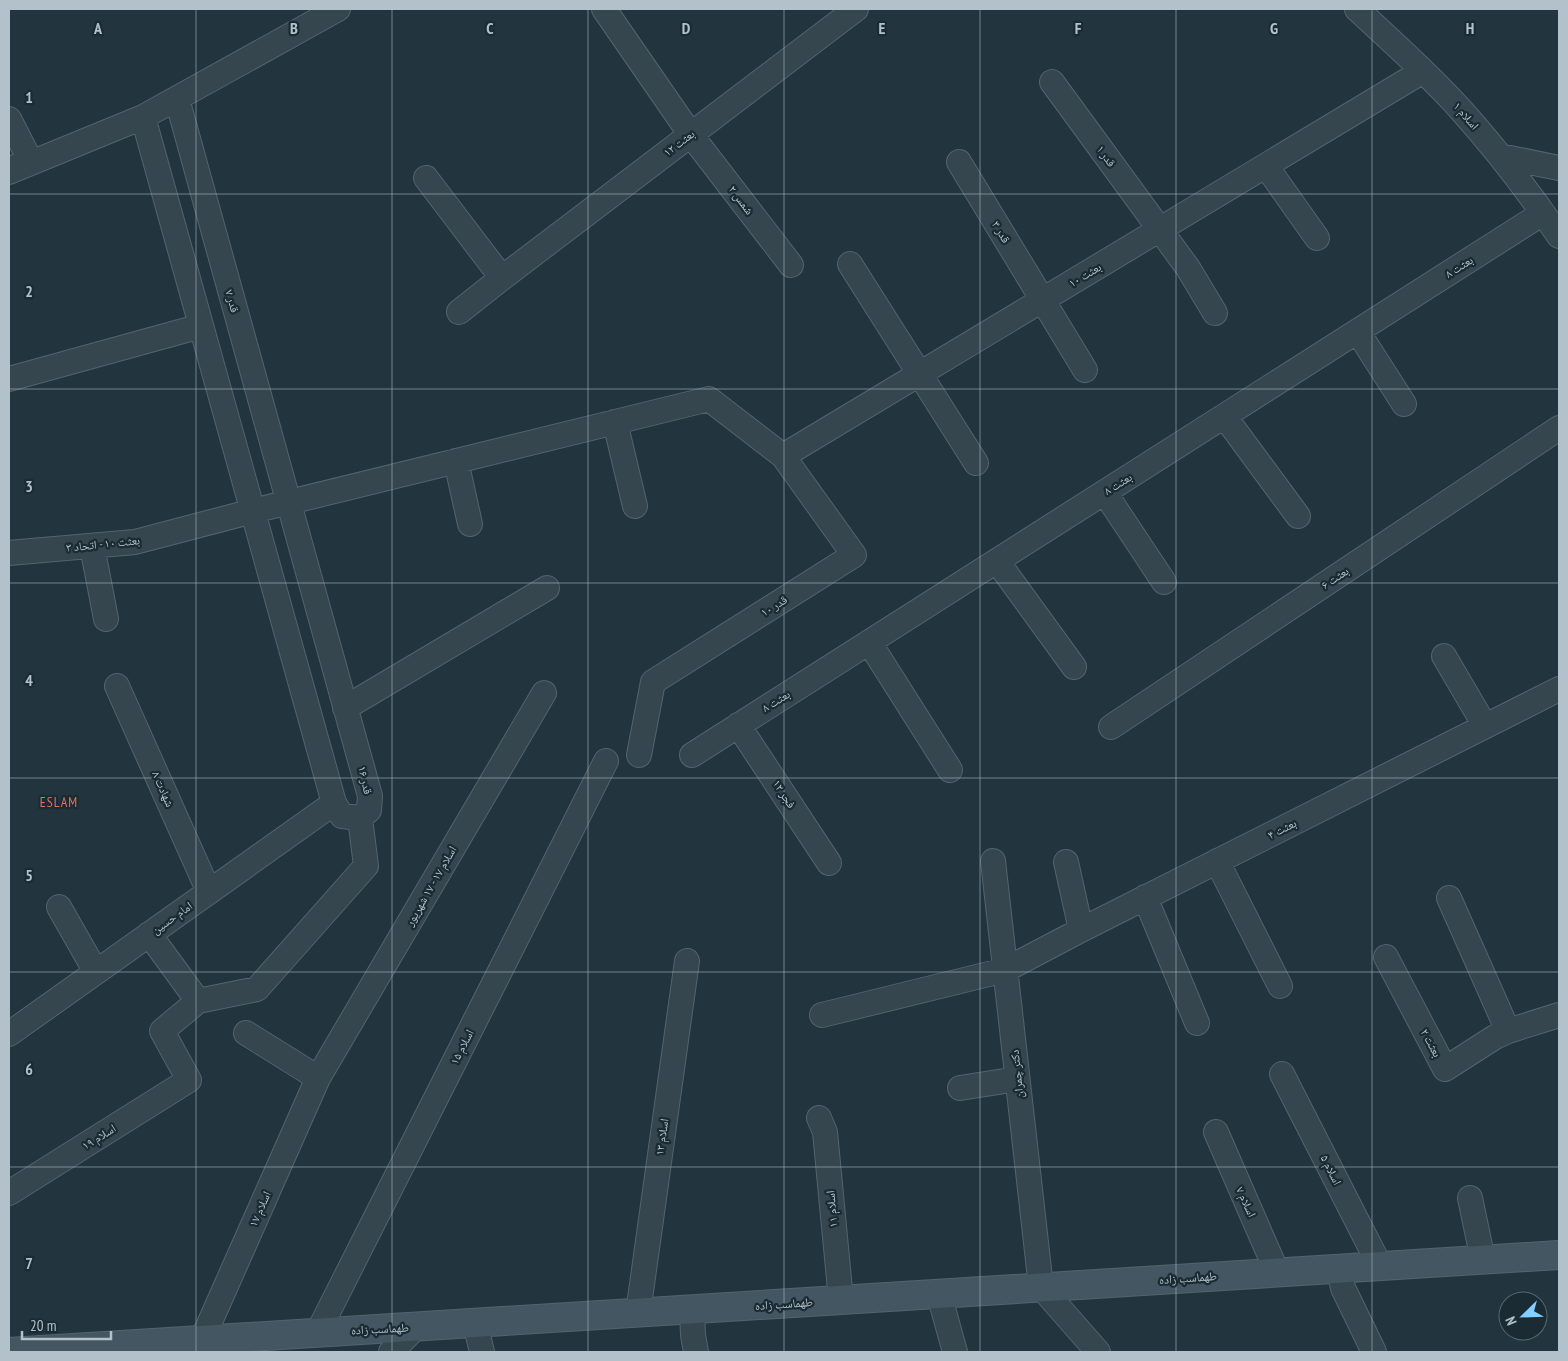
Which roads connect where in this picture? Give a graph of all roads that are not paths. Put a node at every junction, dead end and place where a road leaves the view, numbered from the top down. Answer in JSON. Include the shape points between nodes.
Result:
{"nodes":[{"id":1,"x":338,"y":9,"type":"edge"},
{"id":2,"x":604,"y":9,"type":"edge"},
{"id":3,"x":856,"y":9,"type":"edge"},
{"id":4,"x":1357,"y":9,"type":"edge"},
{"id":5,"x":302,"y":17,"type":"edge"},
{"id":6,"x":1423,"y":71,"type":"junction"},
{"id":7,"x":1052,"y":82,"type":"dead end"},
{"id":8,"x":177,"y":99,"type":"junction"},
{"id":9,"x":144,"y":117,"type":"junction"},
{"id":10,"x":9,"y":119,"type":"edge"},
{"id":11,"x":690,"y":134,"type":"junction"},
{"id":12,"x":1500,"y":156,"type":"junction"},
{"id":13,"x":959,"y":162,"type":"dead end"},
{"id":14,"x":1266,"y":166,"type":"junction"},
{"id":15,"x":1559,"y":168,"type":"edge"},
{"id":16,"x":9,"y":170,"type":"edge"},
{"id":17,"x":426,"y":178,"type":"dead end"},
{"id":18,"x":1543,"y":213,"type":"junction"},
{"id":19,"x":1160,"y":230,"type":"junction"},
{"id":20,"x":1559,"y":236,"type":"edge"},
{"id":21,"x":1317,"y":238,"type":"dead end"},
{"id":22,"x":850,"y":264,"type":"dead end"},
{"id":23,"x":791,"y":266,"type":"dead end"},
{"id":24,"x":502,"y":278,"type":"junction"},
{"id":25,"x":1042,"y":301,"type":"junction"},
{"id":26,"x":459,"y":312,"type":"dead end"},
{"id":27,"x":1215,"y":313,"type":"dead end"},
{"id":28,"x":202,"y":326,"type":"junction"},
{"id":29,"x":1358,"y":332,"type":"junction"},
{"id":30,"x":1085,"y":370,"type":"dead end"},
{"id":31,"x":920,"y":374,"type":"junction"},
{"id":32,"x":9,"y":379,"type":"edge"},
{"id":33,"x":1404,"y":404,"type":"dead end"},
{"id":34,"x":1225,"y":417,"type":"junction"},
{"id":35,"x":615,"y":422,"type":"junction"},
{"id":36,"x":1559,"y":428,"type":"edge"},
{"id":37,"x":783,"y":456,"type":"junction"},
{"id":38,"x":456,"y":461,"type":"junction"},
{"id":39,"x":976,"y":462,"type":"dead end"},
{"id":40,"x":1104,"y":493,"type":"junction"},
{"id":41,"x":288,"y":502,"type":"junction"},
{"id":42,"x":635,"y":506,"type":"dead end"},
{"id":43,"x":253,"y":511,"type":"junction"},
{"id":44,"x":1298,"y":516,"type":"dead end"},
{"id":45,"x":470,"y":524,"type":"dead end"},
{"id":46,"x":92,"y":546,"type":"junction"},
{"id":47,"x":9,"y":553,"type":"edge"},
{"id":48,"x":997,"y":561,"type":"junction"},
{"id":49,"x":1164,"y":582,"type":"dead end"},
{"id":50,"x":547,"y":588,"type":"dead end"},
{"id":51,"x":106,"y":619,"type":"dead end"},
{"id":52,"x":869,"y":642,"type":"junction"},
{"id":53,"x":1444,"y":656,"type":"dead end"},
{"id":54,"x":1074,"y":667,"type":"dead end"},
{"id":55,"x":117,"y":686,"type":"dead end"},
{"id":56,"x":1559,"y":689,"type":"edge"},
{"id":57,"x":544,"y":693,"type":"dead end"},
{"id":58,"x":345,"y":708,"type":"junction"},
{"id":59,"x":738,"y":725,"type":"junction"},
{"id":60,"x":1485,"y":726,"type":"junction"},
{"id":61,"x":1111,"y":727,"type":"dead end"},
{"id":62,"x":639,"y":754,"type":"dead end"},
{"id":63,"x":692,"y":755,"type":"dead end"},
{"id":64,"x":606,"y":761,"type":"dead end"},
{"id":65,"x":950,"y":770,"type":"dead end"},
{"id":66,"x":334,"y":803,"type":"junction"},
{"id":67,"x":360,"y":818,"type":"junction"},
{"id":68,"x":993,"y":861,"type":"dead end"},
{"id":69,"x":1066,"y":862,"type":"dead end"},
{"id":70,"x":1217,"y":862,"type":"junction"},
{"id":71,"x":829,"y":863,"type":"dead end"},
{"id":72,"x":209,"y":892,"type":"junction"},
{"id":73,"x":1145,"y":898,"type":"junction"},
{"id":74,"x":1449,"y":898,"type":"dead end"},
{"id":75,"x":59,"y":907,"type":"dead end"},
{"id":76,"x":1081,"y":930,"type":"junction"},
{"id":77,"x":149,"y":934,"type":"junction"},
{"id":78,"x":1386,"y":957,"type":"dead end"},
{"id":79,"x":687,"y":961,"type":"dead end"},
{"id":80,"x":1005,"y":970,"type":"junction"},
{"id":81,"x":96,"y":972,"type":"junction"},
{"id":82,"x":1280,"y":986,"type":"dead end"},
{"id":83,"x":198,"y":1001,"type":"junction"},
{"id":84,"x":822,"y":1015,"type":"dead end"},
{"id":85,"x":1559,"y":1015,"type":"edge"},
{"id":86,"x":1197,"y":1023,"type":"dead end"},
{"id":87,"x":1508,"y":1031,"type":"junction"},
{"id":88,"x":9,"y":1034,"type":"edge"},
{"id":89,"x":246,"y":1034,"type":"dead end"},
{"id":90,"x":1282,"y":1074,"type":"dead end"},
{"id":91,"x":318,"y":1078,"type":"junction"},
{"id":92,"x":1017,"y":1079,"type":"junction"},
{"id":93,"x":960,"y":1088,"type":"dead end"},
{"id":94,"x":819,"y":1118,"type":"dead end"},
{"id":95,"x":1216,"y":1132,"type":"dead end"},
{"id":96,"x":9,"y":1193,"type":"edge"},
{"id":97,"x":1470,"y":1198,"type":"dead end"},
{"id":98,"x":1559,"y":1255,"type":"edge"},
{"id":99,"x":1483,"y":1260,"type":"junction"},
{"id":100,"x":1380,"y":1266,"type":"junction"},
{"id":101,"x":1339,"y":1269,"type":"junction"},
{"id":102,"x":1277,"y":1272,"type":"junction"},
{"id":103,"x":1041,"y":1287,"type":"junction"},
{"id":104,"x":939,"y":1294,"type":"junction"},
{"id":105,"x":841,"y":1300,"type":"junction"},
{"id":106,"x":638,"y":1313,"type":"junction"},
{"id":107,"x":475,"y":1323,"type":"junction"},
{"id":108,"x":418,"y":1326,"type":"junction"},
{"id":109,"x":318,"y":1332,"type":"junction"},
{"id":110,"x":694,"y":1332,"type":"edge"},
{"id":111,"x":202,"y":1340,"type":"junction"},
{"id":112,"x":105,"y":1349,"type":"edge"},
{"id":113,"x":9,"y":1352,"type":"edge"},
{"id":114,"x":391,"y":1352,"type":"edge"},
{"id":115,"x":482,"y":1352,"type":"edge"},
{"id":116,"x":676,"y":1352,"type":"edge"},
{"id":117,"x":955,"y":1352,"type":"edge"},
{"id":118,"x":1098,"y":1352,"type":"edge"},
{"id":119,"x":1374,"y":1352,"type":"edge"}],
"edges":[{"from":1,"to":5,"type":"street"},
{"from":2,"to":11,"type":"street","name":"شمس ۲"},
{"from":3,"to":11,"type":"street","name":"بعثت ۱۲"},
{"from":4,"to":6,"type":"street","name":"اسلام ۱"},
{"from":5,"to":8,"type":"street"},
{"from":6,"to":12,"type":"street","name":"اسلام ۱"},
{"from":6,"to":14,"type":"street","name":"بعثت ۱۰"},
{"from":7,"to":19,"type":"street","name":"قدر ۱"},
{"from":8,"to":9,"type":"street"},
{"from":8,"to":41,"type":"street","name":"قدر ۷"},
{"from":9,"to":16,"type":"street"},
{"from":9,"to":28,"type":"street"},
{"from":10,"to":16,"type":"street","via":[[30,160]]},
{"from":11,"to":23,"type":"street","name":"شمس ۲"},
{"from":11,"to":24,"type":"street","name":"بعثت ۱۲"},
{"from":12,"to":15,"type":"street"},
{"from":12,"to":18,"type":"street","name":"اسلام ۱"},
{"from":13,"to":25,"type":"street","name":"قدر ۳"},
{"from":14,"to":19,"type":"street","name":"بعثت ۱۰"},
{"from":14,"to":21,"type":"street"},
{"from":17,"to":24,"type":"street"},
{"from":18,"to":20,"type":"street","name":"اسلام ۱"},
{"from":18,"to":29,"type":"street","name":"بعثت ۸"},
{"from":19,"to":25,"type":"street","name":"بعثت ۱۰"},
{"from":19,"to":27,"type":"street","name":"قدر ۱"},
{"from":22,"to":31,"type":"street"},
{"from":24,"to":26,"type":"street","name":"بعثت ۱۲"},
{"from":25,"to":30,"type":"street","name":"قدر ۳"},
{"from":25,"to":31,"type":"street","name":"بعثت ۱۰"},
{"from":28,"to":32,"type":"street"},
{"from":28,"to":43,"type":"street"},
{"from":29,"to":33,"type":"street"},
{"from":29,"to":34,"type":"street","name":"بعثت ۸"},
{"from":31,"to":37,"type":"street","name":"بعثت ۱۰"},
{"from":31,"to":39,"type":"street"},
{"from":34,"to":40,"type":"street","name":"بعثت ۸"},
{"from":34,"to":44,"type":"street"},
{"from":35,"to":37,"type":"street","name":"بعثت ۱۰ - اتحاد ۳","via":[[709,399]]},
{"from":35,"to":38,"type":"street","name":"بعثت ۱۰ - اتحاد ۳"},
{"from":35,"to":42,"type":"street"},
{"from":36,"to":61,"type":"street","name":"بعثت ۶"},
{"from":37,"to":62,"type":"street","name":"قدر ۱۰","via":[[854,556],[653,682]]},
{"from":38,"to":41,"type":"street","name":"بعثت ۱۰ - اتحاد ۳"},
{"from":38,"to":45,"type":"street"},
{"from":40,"to":48,"type":"street","name":"بعثت ۸"},
{"from":40,"to":49,"type":"street"},
{"from":41,"to":43,"type":"street","name":"بعثت ۱۰ - اتحاد ۳"},
{"from":41,"to":58,"type":"street","name":"قدر ۱۶"},
{"from":43,"to":46,"type":"street","name":"بعثت ۱۰ - اتحاد ۳","via":[[135,542]]},
{"from":43,"to":66,"type":"street"},
{"from":46,"to":47,"type":"street","name":"بعثت ۱۰ - اتحاد ۳"},
{"from":46,"to":51,"type":"street"},
{"from":48,"to":52,"type":"street","name":"بعثت ۸"},
{"from":48,"to":54,"type":"street"},
{"from":50,"to":58,"type":"street"},
{"from":52,"to":59,"type":"street","name":"بعثت ۸"},
{"from":52,"to":65,"type":"street"},
{"from":53,"to":60,"type":"street"},
{"from":55,"to":72,"type":"street","name":"شهادت ۸"},
{"from":56,"to":60,"type":"street","name":"بعثت ۴"},
{"from":57,"to":91,"type":"street","name":"اسلام ۱۷ - ۱۷ شهریور"},
{"from":58,"to":67,"type":"street","name":"قدر ۱۶","via":[[370,796],[368,810]]},
{"from":59,"to":63,"type":"street","name":"بعثت ۸"},
{"from":59,"to":71,"type":"street","name":"فجر ۱۲"},
{"from":60,"to":70,"type":"street","name":"بعثت ۴"},
{"from":64,"to":109,"type":"street","name":"اسلام ۱۵"},
{"from":66,"to":67,"type":"street","via":[[342,816]]},
{"from":66,"to":72,"type":"street","name":"امام حسین"},
{"from":67,"to":83,"type":"street","via":[[366,866],[257,989]]},
{"from":68,"to":80,"type":"street","name":"دکتر چمران"},
{"from":69,"to":76,"type":"street"},
{"from":70,"to":73,"type":"street","name":"بعثت ۴"},
{"from":70,"to":82,"type":"street"},
{"from":72,"to":77,"type":"street","name":"امام حسین"},
{"from":73,"to":76,"type":"street","name":"بعثت ۴"},
{"from":73,"to":86,"type":"street"},
{"from":74,"to":87,"type":"street"},
{"from":75,"to":81,"type":"street"},
{"from":76,"to":80,"type":"street","name":"بعثت ۴"},
{"from":77,"to":81,"type":"street","name":"امام حسین"},
{"from":77,"to":83,"type":"street"},
{"from":78,"to":87,"type":"street","name":"بعثت ۲","via":[[1445,1069]]},
{"from":79,"to":106,"type":"street","name":"اسلام ۱۳"},
{"from":80,"to":84,"type":"street","name":"بعثت ۴"},
{"from":80,"to":92,"type":"street","name":"دکتر چمران"},
{"from":81,"to":88,"type":"street","name":"امام حسین"},
{"from":83,"to":96,"type":"street","name":"اسلام ۱۹","via":[[162,1031],[188,1080]]},
{"from":85,"to":87,"type":"street","name":"بعثت ۲"},
{"from":89,"to":91,"type":"street"},
{"from":90,"to":100,"type":"street","name":"اسلام ۵"},
{"from":91,"to":111,"type":"street","name":"اسلام ۱۷"},
{"from":92,"to":93,"type":"street"},
{"from":92,"to":103,"type":"street","name":"دکتر چمران"},
{"from":94,"to":105,"type":"street","name":"اسلام ۱۱","via":[[825,1132]]},
{"from":95,"to":102,"type":"street","name":"اسلام ۷"},
{"from":97,"to":99,"type":"street"},
{"from":98,"to":99,"type":"main road","name":"طهماسب زاده"},
{"from":99,"to":100,"type":"main road","name":"طهماسب زاده"},
{"from":100,"to":101,"type":"main road","name":"طهماسب زاده"},
{"from":101,"to":102,"type":"main road","name":"طهماسب زاده"},
{"from":101,"to":119,"type":"street","via":[[1343,1288]]},
{"from":102,"to":103,"type":"main road","name":"طهماسب زاده"},
{"from":103,"to":104,"type":"main road","name":"طهماسب زاده"},
{"from":103,"to":118,"type":"street"},
{"from":104,"to":105,"type":"main road","name":"طهماسب زاده"},
{"from":104,"to":117,"type":"street"},
{"from":105,"to":110,"type":"main road","name":"طهماسب زاده"},
{"from":106,"to":107,"type":"main road","name":"طهماسب زاده"},
{"from":106,"to":110,"type":"main road","name":"طهماسب زاده"},
{"from":107,"to":108,"type":"main road","name":"طهماسب زاده"},
{"from":107,"to":115,"type":"street"},
{"from":108,"to":109,"type":"main road","name":"طهماسب زاده"},
{"from":108,"to":114,"type":"street"},
{"from":109,"to":111,"type":"main road","name":"طهماسب زاده"},
{"from":110,"to":116,"type":"street"},
{"from":111,"to":112,"type":"main road","name":"طهماسب زاده"},
{"from":112,"to":113,"type":"main road","name":"طهماسب زاده"}]}
